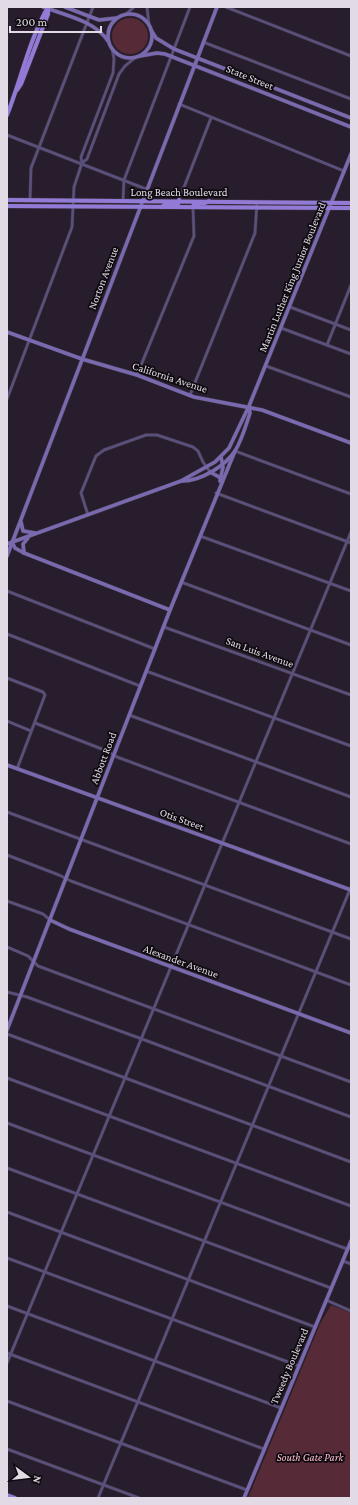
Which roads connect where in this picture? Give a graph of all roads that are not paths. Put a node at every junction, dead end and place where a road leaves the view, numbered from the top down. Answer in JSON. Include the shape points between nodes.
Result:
{"nodes":[{"id":1,"x":64,"y":7,"type":"edge"},
{"id":2,"x":93,"y":7,"type":"edge"},
{"id":3,"x":134,"y":7,"type":"edge"},
{"id":4,"x":146,"y":7,"type":"edge"},
{"id":5,"x":190,"y":7,"type":"edge"},
{"id":6,"x":217,"y":7,"type":"edge"},
{"id":7,"x":226,"y":7,"type":"edge"},
{"id":8,"x":46,"y":8,"type":"edge"},
{"id":9,"x":125,"y":15,"type":"junction"},
{"id":10,"x":89,"y":17,"type":"junction"},
{"id":11,"x":118,"y":18,"type":"junction"},
{"id":12,"x":86,"y":24,"type":"junction"},
{"id":13,"x":149,"y":25,"type":"junction"},
{"id":14,"x":151,"y":30,"type":"junction"},
{"id":15,"x":203,"y":42,"type":"junction"},
{"id":16,"x":109,"y":43,"type":"junction"},
{"id":17,"x":112,"y":48,"type":"junction"},
{"id":18,"x":174,"y":49,"type":"junction"},
{"id":19,"x":171,"y":56,"type":"junction"},
{"id":20,"x":351,"y":56,"type":"edge"},
{"id":21,"x":138,"y":57,"type":"junction"},
{"id":22,"x":197,"y":58,"type":"junction"},
{"id":23,"x":195,"y":65,"type":"junction"},
{"id":24,"x":274,"y":89,"type":"junction"},
{"id":25,"x":271,"y":95,"type":"junction"},
{"id":26,"x":351,"y":99,"type":"edge"},
{"id":27,"x":179,"y":104,"type":"junction"},
{"id":28,"x":7,"y":115,"type":"edge"},
{"id":29,"x":211,"y":118,"type":"junction"},
{"id":30,"x":351,"y":118,"type":"edge"},
{"id":31,"x":351,"y":127,"type":"edge"},
{"id":32,"x":7,"y":135,"type":"edge"},
{"id":33,"x":39,"y":146,"type":"junction"},
{"id":34,"x":351,"y":154,"type":"edge"},
{"id":35,"x":82,"y":163,"type":"junction"},
{"id":36,"x":345,"y":171,"type":"junction"},
{"id":37,"x":124,"y":180,"type":"junction"},
{"id":38,"x":146,"y":189,"type":"junction"},
{"id":39,"x":7,"y":200,"type":"edge"},
{"id":40,"x":30,"y":200,"type":"junction"},
{"id":41,"x":72,"y":200,"type":"junction"},
{"id":42,"x":123,"y":200,"type":"junction"},
{"id":43,"x":142,"y":200,"type":"junction"},
{"id":44,"x":179,"y":200,"type":"junction"},
{"id":45,"x":209,"y":200,"type":"junction"},
{"id":46,"x":257,"y":201,"type":"junction"},
{"id":47,"x":332,"y":202,"type":"junction"},
{"id":48,"x":351,"y":203,"type":"edge"},
{"id":49,"x":7,"y":206,"type":"edge"},
{"id":50,"x":72,"y":207,"type":"junction"},
{"id":51,"x":139,"y":207,"type":"junction"},
{"id":52,"x":162,"y":207,"type":"junction"},
{"id":53,"x":193,"y":207,"type":"junction"},
{"id":54,"x":257,"y":208,"type":"junction"},
{"id":55,"x":330,"y":208,"type":"junction"},
{"id":56,"x":351,"y":208,"type":"edge"},
{"id":57,"x":351,"y":285,"type":"edge"},
{"id":58,"x":290,"y":307,"type":"junction"},
{"id":59,"x":335,"y":324,"type":"junction"},
{"id":60,"x":281,"y":328,"type":"junction"},
{"id":61,"x":351,"y":330,"type":"edge"},
{"id":62,"x":7,"y":332,"type":"edge"},
{"id":63,"x":30,"y":340,"type":"junction"},
{"id":64,"x":327,"y":345,"type":"junction"},
{"id":65,"x":351,"y":354,"type":"edge"},
{"id":66,"x":82,"y":359,"type":"junction"},
{"id":67,"x":266,"y":366,"type":"junction"},
{"id":68,"x":137,"y":375,"type":"junction"},
{"id":69,"x":190,"y":395,"type":"junction"},
{"id":70,"x":351,"y":397,"type":"edge"},
{"id":71,"x":7,"y":399,"type":"edge"},
{"id":72,"x":249,"y":406,"type":"junction"},
{"id":73,"x":351,"y":443,"type":"edge"},
{"id":74,"x":235,"y":450,"type":"junction"},
{"id":75,"x":221,"y":457,"type":"junction"},
{"id":76,"x":223,"y":463,"type":"junction"},
{"id":77,"x":206,"y":467,"type":"junction"},
{"id":78,"x":210,"y":472,"type":"junction"},
{"id":79,"x":221,"y":478,"type":"junction"},
{"id":80,"x":181,"y":481,"type":"junction"},
{"id":81,"x":216,"y":493,"type":"junction"},
{"id":82,"x":351,"y":494,"type":"edge"},
{"id":83,"x":23,"y":514,"type":"junction"},
{"id":84,"x":88,"y":515,"type":"junction"},
{"id":85,"x":351,"y":532,"type":"edge"},
{"id":86,"x":38,"y":533,"type":"junction"},
{"id":87,"x":29,"y":536,"type":"junction"},
{"id":88,"x":200,"y":536,"type":"junction"},
{"id":89,"x":12,"y":542,"type":"junction"},
{"id":90,"x":347,"y":542,"type":"junction"},
{"id":91,"x":351,"y":543,"type":"edge"},
{"id":92,"x":7,"y":544,"type":"edge"},
{"id":93,"x":24,"y":553,"type":"junction"},
{"id":94,"x":7,"y":556,"type":"edge"},
{"id":95,"x":181,"y":582,"type":"junction"},
{"id":96,"x":330,"y":583,"type":"junction"},
{"id":97,"x":351,"y":591,"type":"edge"},
{"id":98,"x":7,"y":592,"type":"edge"},
{"id":99,"x":170,"y":610,"type":"junction"},
{"id":100,"x":164,"y":626,"type":"junction"},
{"id":101,"x":311,"y":630,"type":"junction"},
{"id":102,"x":7,"y":634,"type":"edge"},
{"id":103,"x":351,"y":644,"type":"edge"},
{"id":104,"x":155,"y":649,"type":"junction"},
{"id":105,"x":146,"y":670,"type":"junction"},
{"id":106,"x":292,"y":673,"type":"junction"},
{"id":107,"x":7,"y":678,"type":"edge"},
{"id":108,"x":140,"y":686,"type":"junction"},
{"id":109,"x":351,"y":695,"type":"edge"},
{"id":110,"x":129,"y":715,"type":"junction"},
{"id":111,"x":274,"y":718,"type":"junction"},
{"id":112,"x":7,"y":721,"type":"edge"},
{"id":113,"x":35,"y":723,"type":"junction"},
{"id":114,"x":31,"y":731,"type":"junction"},
{"id":115,"x":351,"y":746,"type":"edge"},
{"id":116,"x":114,"y":755,"type":"junction"},
{"id":117,"x":256,"y":762,"type":"junction"},
{"id":118,"x":7,"y":766,"type":"edge"},
{"id":119,"x":17,"y":769,"type":"junction"},
{"id":120,"x":351,"y":797,"type":"edge"},
{"id":121,"x":96,"y":799,"type":"junction"},
{"id":122,"x":239,"y":802,"type":"junction"},
{"id":123,"x":7,"y":812,"type":"edge"},
{"id":124,"x":81,"y":840,"type":"junction"},
{"id":125,"x":222,"y":844,"type":"junction"},
{"id":126,"x":351,"y":844,"type":"edge"},
{"id":127,"x":7,"y":855,"type":"edge"},
{"id":128,"x":66,"y":878,"type":"junction"},
{"id":129,"x":206,"y":885,"type":"junction"},
{"id":130,"x":351,"y":889,"type":"edge"},
{"id":131,"x":7,"y":901,"type":"edge"},
{"id":132,"x":50,"y":920,"type":"junction"},
{"id":133,"x":189,"y":925,"type":"junction"},
{"id":134,"x":332,"y":932,"type":"junction"},
{"id":135,"x":351,"y":939,"type":"edge"},
{"id":136,"x":7,"y":948,"type":"edge"},
{"id":137,"x":34,"y":961,"type":"junction"},
{"id":138,"x":172,"y":967,"type":"junction"},
{"id":139,"x":316,"y":972,"type":"junction"},
{"id":140,"x":351,"y":985,"type":"edge"},
{"id":141,"x":7,"y":992,"type":"edge"},
{"id":142,"x":20,"y":996,"type":"junction"},
{"id":143,"x":154,"y":1009,"type":"junction"},
{"id":144,"x":298,"y":1014,"type":"junction"},
{"id":145,"x":7,"y":1030,"type":"edge"},
{"id":146,"x":351,"y":1033,"type":"edge"},
{"id":147,"x":7,"y":1034,"type":"edge"},
{"id":148,"x":142,"y":1039,"type":"junction"},
{"id":149,"x":281,"y":1056,"type":"junction"},
{"id":150,"x":126,"y":1077,"type":"junction"},
{"id":151,"x":7,"y":1078,"type":"edge"},
{"id":152,"x":351,"y":1082,"type":"edge"},
{"id":153,"x":269,"y":1086,"type":"junction"},
{"id":154,"x":110,"y":1115,"type":"junction"},
{"id":155,"x":351,"y":1117,"type":"edge"},
{"id":156,"x":7,"y":1123,"type":"edge"},
{"id":157,"x":252,"y":1126,"type":"junction"},
{"id":158,"x":94,"y":1155,"type":"junction"},
{"id":159,"x":351,"y":1162,"type":"edge"},
{"id":160,"x":236,"y":1164,"type":"junction"},
{"id":161,"x":7,"y":1168,"type":"edge"},
{"id":162,"x":78,"y":1194,"type":"junction"},
{"id":163,"x":220,"y":1202,"type":"junction"},
{"id":164,"x":351,"y":1206,"type":"edge"},
{"id":165,"x":7,"y":1212,"type":"edge"},
{"id":166,"x":62,"y":1233,"type":"junction"},
{"id":167,"x":351,"y":1240,"type":"edge"},
{"id":168,"x":204,"y":1242,"type":"junction"},
{"id":169,"x":347,"y":1250,"type":"junction"},
{"id":170,"x":7,"y":1258,"type":"edge"},
{"id":171,"x":342,"y":1261,"type":"junction"},
{"id":172,"x":351,"y":1264,"type":"edge"},
{"id":173,"x":45,"y":1272,"type":"junction"},
{"id":174,"x":188,"y":1280,"type":"junction"},
{"id":175,"x":331,"y":1288,"type":"junction"},
{"id":176,"x":326,"y":1300,"type":"junction"},
{"id":177,"x":7,"y":1306,"type":"edge"},
{"id":178,"x":351,"y":1310,"type":"edge"},
{"id":179,"x":28,"y":1314,"type":"junction"},
{"id":180,"x":172,"y":1319,"type":"junction"},
{"id":181,"x":315,"y":1327,"type":"junction"},
{"id":182,"x":9,"y":1354,"type":"edge"},
{"id":183,"x":155,"y":1361,"type":"junction"},
{"id":184,"x":7,"y":1363,"type":"edge"},
{"id":185,"x":299,"y":1366,"type":"junction"},
{"id":186,"x":7,"y":1401,"type":"edge"},
{"id":187,"x":138,"y":1402,"type":"junction"},
{"id":188,"x":281,"y":1408,"type":"junction"},
{"id":189,"x":120,"y":1443,"type":"junction"},
{"id":190,"x":7,"y":1449,"type":"edge"},
{"id":191,"x":264,"y":1449,"type":"junction"},
{"id":192,"x":104,"y":1484,"type":"junction"},
{"id":193,"x":247,"y":1490,"type":"junction"},
{"id":194,"x":7,"y":1495,"type":"edge"},
{"id":195,"x":15,"y":1498,"type":"edge"},
{"id":196,"x":98,"y":1498,"type":"edge"},
{"id":197,"x":139,"y":1498,"type":"edge"},
{"id":198,"x":244,"y":1498,"type":"edge"}],
"edges":[{"from":1,"to":10,"type":"main road"},
{"from":2,"to":10,"type":"street"},
{"from":3,"to":9,"type":"street"},
{"from":4,"to":13,"type":"street"},
{"from":5,"to":18,"type":"street"},
{"from":6,"to":15,"type":"main road","name":"Norton Avenue"},
{"from":7,"to":20,"type":"street"},
{"from":8,"to":12,"type":"main road"},
{"from":8,"to":28,"type":"main road","via":[[48,13]]},
{"from":9,"to":11,"type":"main road"},
{"from":9,"to":13,"type":"main road","via":[[139,16]]},
{"from":10,"to":11,"type":"main road","via":[[99,20]]},
{"from":10,"to":12,"type":"street"},
{"from":11,"to":16,"type":"main road","via":[[111,26]]},
{"from":12,"to":16,"type":"main road","via":[[98,29]]},
{"from":12,"to":33,"type":"street"},
{"from":13,"to":14,"type":"main road"},
{"from":14,"to":18,"type":"main road","name":"State Street","via":[[156,38]]},
{"from":14,"to":21,"type":"main road","via":[[149,47]]},
{"from":15,"to":22,"type":"main road","name":"Norton Avenue"},
{"from":15,"to":26,"type":"street"},
{"from":16,"to":17,"type":"main road"},
{"from":17,"to":21,"type":"main road","via":[[122,57]]},
{"from":17,"to":35,"type":"street","via":[[113,73],[81,157]]},
{"from":18,"to":19,"type":"street"},
{"from":18,"to":22,"type":"main road","name":"State Street"},
{"from":19,"to":21,"type":"main road","name":"State Street","via":[[157,53]]},
{"from":19,"to":23,"type":"main road","name":"State Street"},
{"from":19,"to":37,"type":"street"},
{"from":21,"to":35,"type":"street","via":[[119,74],[87,159]]},
{"from":22,"to":23,"type":"main road","name":"Norton Avenue"},
{"from":22,"to":24,"type":"main road","name":"State Street"},
{"from":23,"to":25,"type":"main road","name":"State Street"},
{"from":23,"to":27,"type":"main road","name":"Norton Avenue"},
{"from":24,"to":25,"type":"main road"},
{"from":24,"to":30,"type":"main road","name":"State Street"},
{"from":25,"to":31,"type":"main road","name":"State Street"},
{"from":27,"to":29,"type":"street"},
{"from":27,"to":38,"type":"main road","name":"Norton Avenue"},
{"from":29,"to":36,"type":"street"},
{"from":29,"to":44,"type":"street"},
{"from":32,"to":33,"type":"street"},
{"from":33,"to":35,"type":"street"},
{"from":33,"to":40,"type":"street","via":[[31,168]]},
{"from":34,"to":36,"type":"main road","name":"Martin Luther King Junior Boulevard"},
{"from":35,"to":37,"type":"street"},
{"from":35,"to":41,"type":"street"},
{"from":36,"to":47,"type":"main road","name":"Martin Luther King Junior Boulevard"},
{"from":37,"to":38,"type":"street"},
{"from":37,"to":42,"type":"street"},
{"from":38,"to":43,"type":"main road","name":"Norton Avenue"},
{"from":39,"to":40,"type":"main road","name":"Long Beach Boulevard"},
{"from":40,"to":41,"type":"main road","name":"Long Beach Boulevard"},
{"from":41,"to":42,"type":"main road","name":"Long Beach Boulevard"},
{"from":41,"to":50,"type":"street"},
{"from":42,"to":43,"type":"main road","name":"Long Beach Boulevard"},
{"from":43,"to":44,"type":"main road","name":"Long Beach Boulevard"},
{"from":43,"to":51,"type":"main road","name":"Norton Avenue"},
{"from":44,"to":45,"type":"main road","name":"Long Beach Boulevard"},
{"from":44,"to":52,"type":"main road","via":[[178,204]]},
{"from":45,"to":46,"type":"main road","name":"Long Beach Boulevard"},
{"from":45,"to":53,"type":"main road"},
{"from":46,"to":47,"type":"main road","name":"Long Beach Boulevard"},
{"from":46,"to":54,"type":"street"},
{"from":47,"to":48,"type":"main road","name":"Long Beach Boulevard"},
{"from":47,"to":55,"type":"main road","name":"Martin Luther King Junior Boulevard"},
{"from":49,"to":50,"type":"main road","name":"Long Beach Boulevard"},
{"from":50,"to":51,"type":"main road","name":"Long Beach Boulevard"},
{"from":50,"to":63,"type":"street","via":[[72,227]]},
{"from":51,"to":52,"type":"main road","name":"Long Beach Boulevard"},
{"from":51,"to":66,"type":"main road","name":"Norton Avenue"},
{"from":52,"to":53,"type":"main road","name":"Long Beach Boulevard"},
{"from":53,"to":54,"type":"main road","name":"Long Beach Boulevard"},
{"from":53,"to":68,"type":"street","via":[[194,236]]},
{"from":54,"to":55,"type":"main road","name":"Long Beach Boulevard"},
{"from":54,"to":69,"type":"street","via":[[255,233]]},
{"from":55,"to":56,"type":"main road","name":"Long Beach Boulevard"},
{"from":55,"to":58,"type":"main road","name":"Martin Luther King Junior Boulevard"},
{"from":57,"to":59,"type":"street"},
{"from":58,"to":59,"type":"street"},
{"from":58,"to":60,"type":"main road","name":"Martin Luther King Junior Boulevard"},
{"from":59,"to":61,"type":"street"},
{"from":59,"to":64,"type":"street"},
{"from":60,"to":64,"type":"street"},
{"from":60,"to":67,"type":"main road","name":"Martin Luther King Junior Boulevard"},
{"from":62,"to":63,"type":"main road","name":"California Avenue"},
{"from":63,"to":66,"type":"main road","name":"California Avenue"},
{"from":63,"to":71,"type":"street"},
{"from":64,"to":65,"type":"street"},
{"from":66,"to":68,"type":"main road","name":"California Avenue"},
{"from":66,"to":83,"type":"main road","name":"Norton Avenue"},
{"from":67,"to":70,"type":"street"},
{"from":67,"to":72,"type":"main road","name":"Martin Luther King Junior Boulevard"},
{"from":68,"to":69,"type":"main road","name":"California Avenue"},
{"from":69,"to":72,"type":"main road","name":"California Avenue"},
{"from":72,"to":73,"type":"main road","name":"California Avenue"},
{"from":72,"to":74,"type":"main road","name":"Martin Luther King Junior Boulevard","via":[[250,413]]},
{"from":72,"to":75,"type":"main road","name":"Martin Luther King Junior Boulevard","via":[[233,441]]},
{"from":74,"to":76,"type":"main road","name":"Martin Luther King Junior Boulevard"},
{"from":74,"to":81,"type":"main road","name":"Abbott Road"},
{"from":74,"to":82,"type":"street"},
{"from":75,"to":76,"type":"main road","name":"Abbott Road"},
{"from":75,"to":77,"type":"main road","name":"Martin Luther King Junior Boulevard"},
{"from":76,"to":78,"type":"main road","name":"Martin Luther King Junior Boulevard"},
{"from":76,"to":79,"type":"main road","name":"Abbott Road"},
{"from":77,"to":78,"type":"street"},
{"from":77,"to":80,"type":"main road","name":"Martin Luther King Junior Boulevard"},
{"from":77,"to":84,"type":"street","via":[[196,448],[157,435],[146,435],[104,450],[93,460],[82,490]]},
{"from":78,"to":79,"type":"main road"},
{"from":78,"to":80,"type":"main road","name":"Martin Luther King Junior Boulevard","via":[[188,481]]},
{"from":79,"to":81,"type":"main road","name":"Abbott Road"},
{"from":80,"to":84,"type":"main road","name":"Martin Luther King Junior Boulevard"},
{"from":81,"to":88,"type":"main road","name":"Abbott Road"},
{"from":81,"to":90,"type":"street"},
{"from":83,"to":86,"type":"main road","via":[[23,531]]},
{"from":83,"to":89,"type":"main road","name":"Norton Avenue"},
{"from":84,"to":86,"type":"main road","name":"Martin Luther King Junior Boulevard"},
{"from":85,"to":90,"type":"street"},
{"from":86,"to":87,"type":"main road","name":"Martin Luther King Junior Boulevard"},
{"from":87,"to":89,"type":"main road","name":"Martin Luther King Junior Boulevard"},
{"from":87,"to":93,"type":"main road","via":[[23,544]]},
{"from":88,"to":95,"type":"main road","name":"Abbott Road"},
{"from":88,"to":96,"type":"street"},
{"from":89,"to":92,"type":"main road","name":"Martin Luther King Junior Boulevard"},
{"from":89,"to":93,"type":"main road","via":[[15,548]]},
{"from":89,"to":94,"type":"main road","name":"Norton Avenue"},
{"from":90,"to":91,"type":"street"},
{"from":90,"to":96,"type":"street"},
{"from":93,"to":99,"type":"main road"},
{"from":95,"to":99,"type":"main road","name":"Abbott Road"},
{"from":95,"to":101,"type":"street"},
{"from":96,"to":97,"type":"street"},
{"from":96,"to":101,"type":"street"},
{"from":98,"to":104,"type":"street"},
{"from":99,"to":100,"type":"main road","name":"Abbott Road"},
{"from":100,"to":104,"type":"main road","name":"Abbott Road"},
{"from":100,"to":106,"type":"street","name":"San Luis Avenue"},
{"from":101,"to":103,"type":"street"},
{"from":101,"to":106,"type":"street"},
{"from":102,"to":108,"type":"street"},
{"from":104,"to":105,"type":"main road","name":"Abbott Road"},
{"from":105,"to":108,"type":"main road","name":"Abbott Road"},
{"from":105,"to":111,"type":"street"},
{"from":106,"to":109,"type":"street","name":"San Luis Avenue"},
{"from":106,"to":111,"type":"street"},
{"from":107,"to":113,"type":"street","via":[[45,693]]},
{"from":108,"to":110,"type":"main road","name":"Abbott Road"},
{"from":110,"to":116,"type":"main road","name":"Abbott Road"},
{"from":110,"to":117,"type":"street"},
{"from":111,"to":115,"type":"street"},
{"from":111,"to":117,"type":"street"},
{"from":112,"to":114,"type":"street"},
{"from":113,"to":114,"type":"street"},
{"from":113,"to":116,"type":"street"},
{"from":114,"to":119,"type":"street"},
{"from":116,"to":121,"type":"main road","name":"Abbott Road"},
{"from":116,"to":122,"type":"street"},
{"from":117,"to":120,"type":"street"},
{"from":117,"to":122,"type":"street"},
{"from":118,"to":119,"type":"main road","name":"Otis Street"},
{"from":119,"to":121,"type":"main road","name":"Otis Street"},
{"from":121,"to":124,"type":"main road","name":"Abbott Road"},
{"from":121,"to":125,"type":"main road","name":"Otis Street"},
{"from":122,"to":125,"type":"street"},
{"from":122,"to":126,"type":"street"},
{"from":123,"to":124,"type":"street"},
{"from":124,"to":128,"type":"main road","name":"Abbott Road"},
{"from":124,"to":129,"type":"street"},
{"from":125,"to":129,"type":"street"},
{"from":125,"to":130,"type":"main road","name":"Otis Street"},
{"from":127,"to":128,"type":"street"},
{"from":128,"to":132,"type":"main road","name":"Abbott Road"},
{"from":128,"to":133,"type":"street"},
{"from":129,"to":133,"type":"street"},
{"from":129,"to":134,"type":"street"},
{"from":130,"to":134,"type":"street"},
{"from":131,"to":132,"type":"street","name":"Alexander Avenue","via":[[43,914]]},
{"from":132,"to":137,"type":"main road","name":"Abbott Road"},
{"from":132,"to":138,"type":"main road","name":"Alexander Avenue"},
{"from":133,"to":138,"type":"street"},
{"from":133,"to":139,"type":"street"},
{"from":134,"to":135,"type":"street"},
{"from":134,"to":139,"type":"street"},
{"from":136,"to":137,"type":"street"},
{"from":137,"to":142,"type":"main road","name":"Abbott Road"},
{"from":137,"to":143,"type":"street","via":[[38,966]]},
{"from":138,"to":143,"type":"street"},
{"from":138,"to":144,"type":"main road","name":"Alexander Avenue"},
{"from":139,"to":140,"type":"street"},
{"from":139,"to":144,"type":"street"},
{"from":141,"to":142,"type":"street"},
{"from":142,"to":145,"type":"main road","name":"Abbott Road"},
{"from":142,"to":148,"type":"street"},
{"from":143,"to":148,"type":"street"},
{"from":143,"to":149,"type":"street"},
{"from":144,"to":146,"type":"main road","name":"Alexander Avenue"},
{"from":144,"to":149,"type":"street"},
{"from":147,"to":150,"type":"street"},
{"from":148,"to":150,"type":"street"},
{"from":148,"to":153,"type":"street"},
{"from":149,"to":152,"type":"street"},
{"from":149,"to":153,"type":"street"},
{"from":150,"to":154,"type":"street"},
{"from":150,"to":157,"type":"street"},
{"from":151,"to":154,"type":"street"},
{"from":153,"to":155,"type":"street"},
{"from":153,"to":157,"type":"street"},
{"from":154,"to":158,"type":"street"},
{"from":154,"to":160,"type":"street"},
{"from":156,"to":158,"type":"street"},
{"from":157,"to":159,"type":"street"},
{"from":157,"to":160,"type":"street"},
{"from":158,"to":162,"type":"street"},
{"from":158,"to":163,"type":"street"},
{"from":160,"to":163,"type":"street"},
{"from":160,"to":164,"type":"street"},
{"from":161,"to":162,"type":"street"},
{"from":162,"to":166,"type":"street"},
{"from":162,"to":168,"type":"street"},
{"from":163,"to":168,"type":"street"},
{"from":163,"to":169,"type":"street"},
{"from":165,"to":166,"type":"street"},
{"from":166,"to":173,"type":"street"},
{"from":166,"to":174,"type":"street"},
{"from":167,"to":169,"type":"main road","name":"Tweedy Boulevard"},
{"from":168,"to":174,"type":"street"},
{"from":168,"to":175,"type":"street"},
{"from":169,"to":171,"type":"main road","name":"Tweedy Boulevard"},
{"from":170,"to":173,"type":"street"},
{"from":171,"to":172,"type":"street"},
{"from":171,"to":175,"type":"main road","name":"Tweedy Boulevard"},
{"from":173,"to":179,"type":"street"},
{"from":173,"to":180,"type":"street"},
{"from":174,"to":180,"type":"street"},
{"from":174,"to":181,"type":"street"},
{"from":175,"to":176,"type":"main road","name":"Tweedy Boulevard"},
{"from":176,"to":178,"type":"street"},
{"from":176,"to":181,"type":"main road","name":"Tweedy Boulevard"},
{"from":177,"to":179,"type":"street"},
{"from":179,"to":182,"type":"street"},
{"from":179,"to":183,"type":"street"},
{"from":180,"to":183,"type":"street"},
{"from":180,"to":185,"type":"street"},
{"from":181,"to":185,"type":"main road","name":"Tweedy Boulevard"},
{"from":182,"to":184,"type":"street"},
{"from":182,"to":187,"type":"street"},
{"from":183,"to":187,"type":"street"},
{"from":183,"to":188,"type":"street"},
{"from":185,"to":188,"type":"main road","name":"Tweedy Boulevard"},
{"from":186,"to":189,"type":"street"},
{"from":187,"to":189,"type":"street"},
{"from":187,"to":191,"type":"street"},
{"from":188,"to":191,"type":"main road","name":"Tweedy Boulevard"},
{"from":189,"to":192,"type":"street"},
{"from":189,"to":193,"type":"street"},
{"from":190,"to":192,"type":"street"},
{"from":191,"to":193,"type":"main road","name":"Tweedy Boulevard"},
{"from":192,"to":196,"type":"street"},
{"from":192,"to":197,"type":"street"},
{"from":193,"to":198,"type":"main road","name":"Tweedy Boulevard"},
{"from":194,"to":195,"type":"main road"}]}
